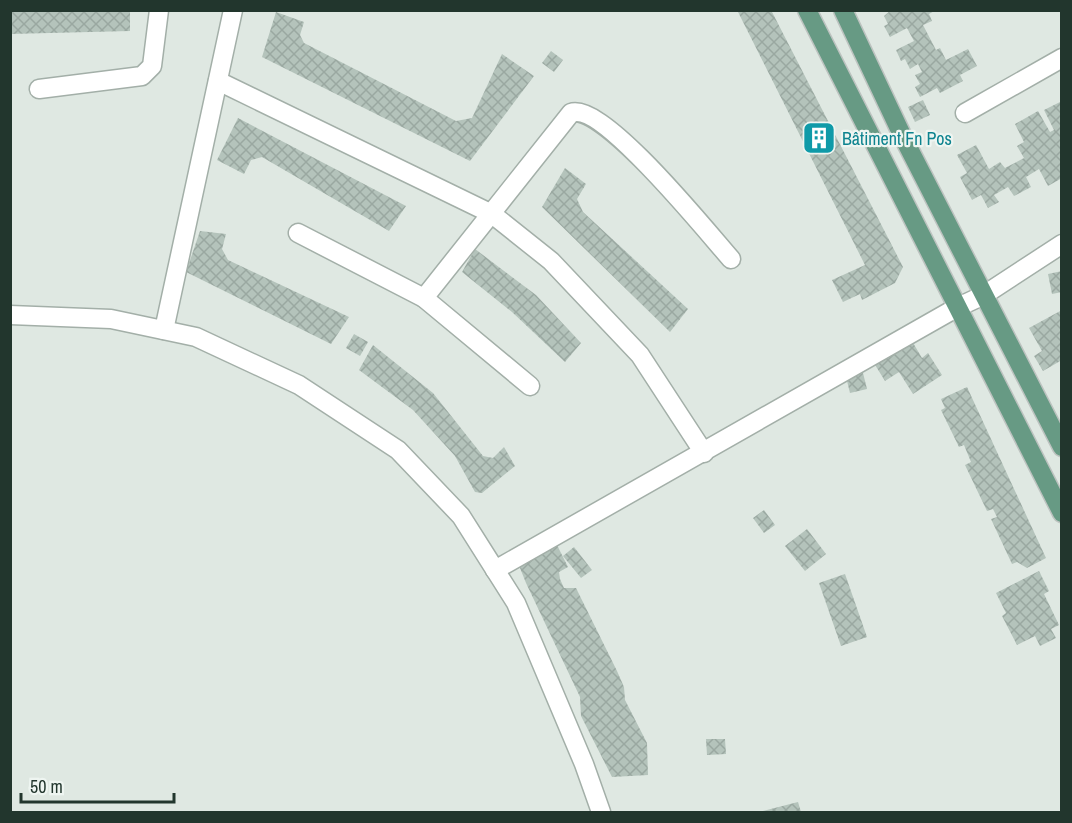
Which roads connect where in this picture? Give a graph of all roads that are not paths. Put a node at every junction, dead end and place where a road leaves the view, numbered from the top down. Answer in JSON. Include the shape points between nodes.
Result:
{"nodes":[{"id":1,"x":159,"y":10,"type":"edge"},
{"id":2,"x":233,"y":10,"type":"edge"},
{"id":3,"x":807,"y":10,"type":"edge"},
{"id":4,"x":843,"y":10,"type":"edge"},
{"id":5,"x":1062,"y":58,"type":"edge"},
{"id":6,"x":218,"y":81,"type":"junction"},
{"id":7,"x":39,"y":89,"type":"dead end"},
{"id":8,"x":965,"y":113,"type":"dead end"},
{"id":9,"x":492,"y":214,"type":"junction"},
{"id":10,"x":298,"y":233,"type":"dead end"},
{"id":11,"x":1062,"y":244,"type":"edge"},
{"id":12,"x":731,"y":258,"type":"dead end"},
{"id":13,"x":984,"y":295,"type":"junction"},
{"id":14,"x":424,"y":298,"type":"junction"},
{"id":15,"x":956,"y":308,"type":"junction"},
{"id":16,"x":10,"y":315,"type":"edge"},
{"id":17,"x":164,"y":330,"type":"junction"},
{"id":18,"x":530,"y":386,"type":"dead end"},
{"id":19,"x":1062,"y":447,"type":"edge"},
{"id":20,"x":704,"y":453,"type":"junction"},
{"id":21,"x":1062,"y":513,"type":"edge"},
{"id":22,"x":495,"y":570,"type":"junction"},
{"id":23,"x":602,"y":813,"type":"edge"}],
"edges":[{"from":1,"to":7,"type":"street","via":[[152,66],[142,76]]},
{"from":2,"to":6,"type":"street"},
{"from":3,"to":15,"type":"main road"},
{"from":4,"to":13,"type":"main road"},
{"from":5,"to":8,"type":"street"},
{"from":6,"to":9,"type":"street"},
{"from":6,"to":17,"type":"street"},
{"from":9,"to":12,"type":"street","via":[[571,114],[579,111],[620,137]]},
{"from":9,"to":14,"type":"street"},
{"from":9,"to":20,"type":"street","via":[[550,261],[640,355]]},
{"from":10,"to":14,"type":"street"},
{"from":11,"to":13,"type":"street"},
{"from":13,"to":15,"type":"street"},
{"from":13,"to":19,"type":"main road"},
{"from":14,"to":18,"type":"street"},
{"from":15,"to":20,"type":"street"},
{"from":15,"to":21,"type":"main road"},
{"from":16,"to":17,"type":"street","via":[[111,319]]},
{"from":17,"to":22,"type":"street","via":[[196,337],[299,385],[398,450],[461,516]]},
{"from":20,"to":22,"type":"street"},
{"from":22,"to":23,"type":"street","via":[[516,603]]}]}
